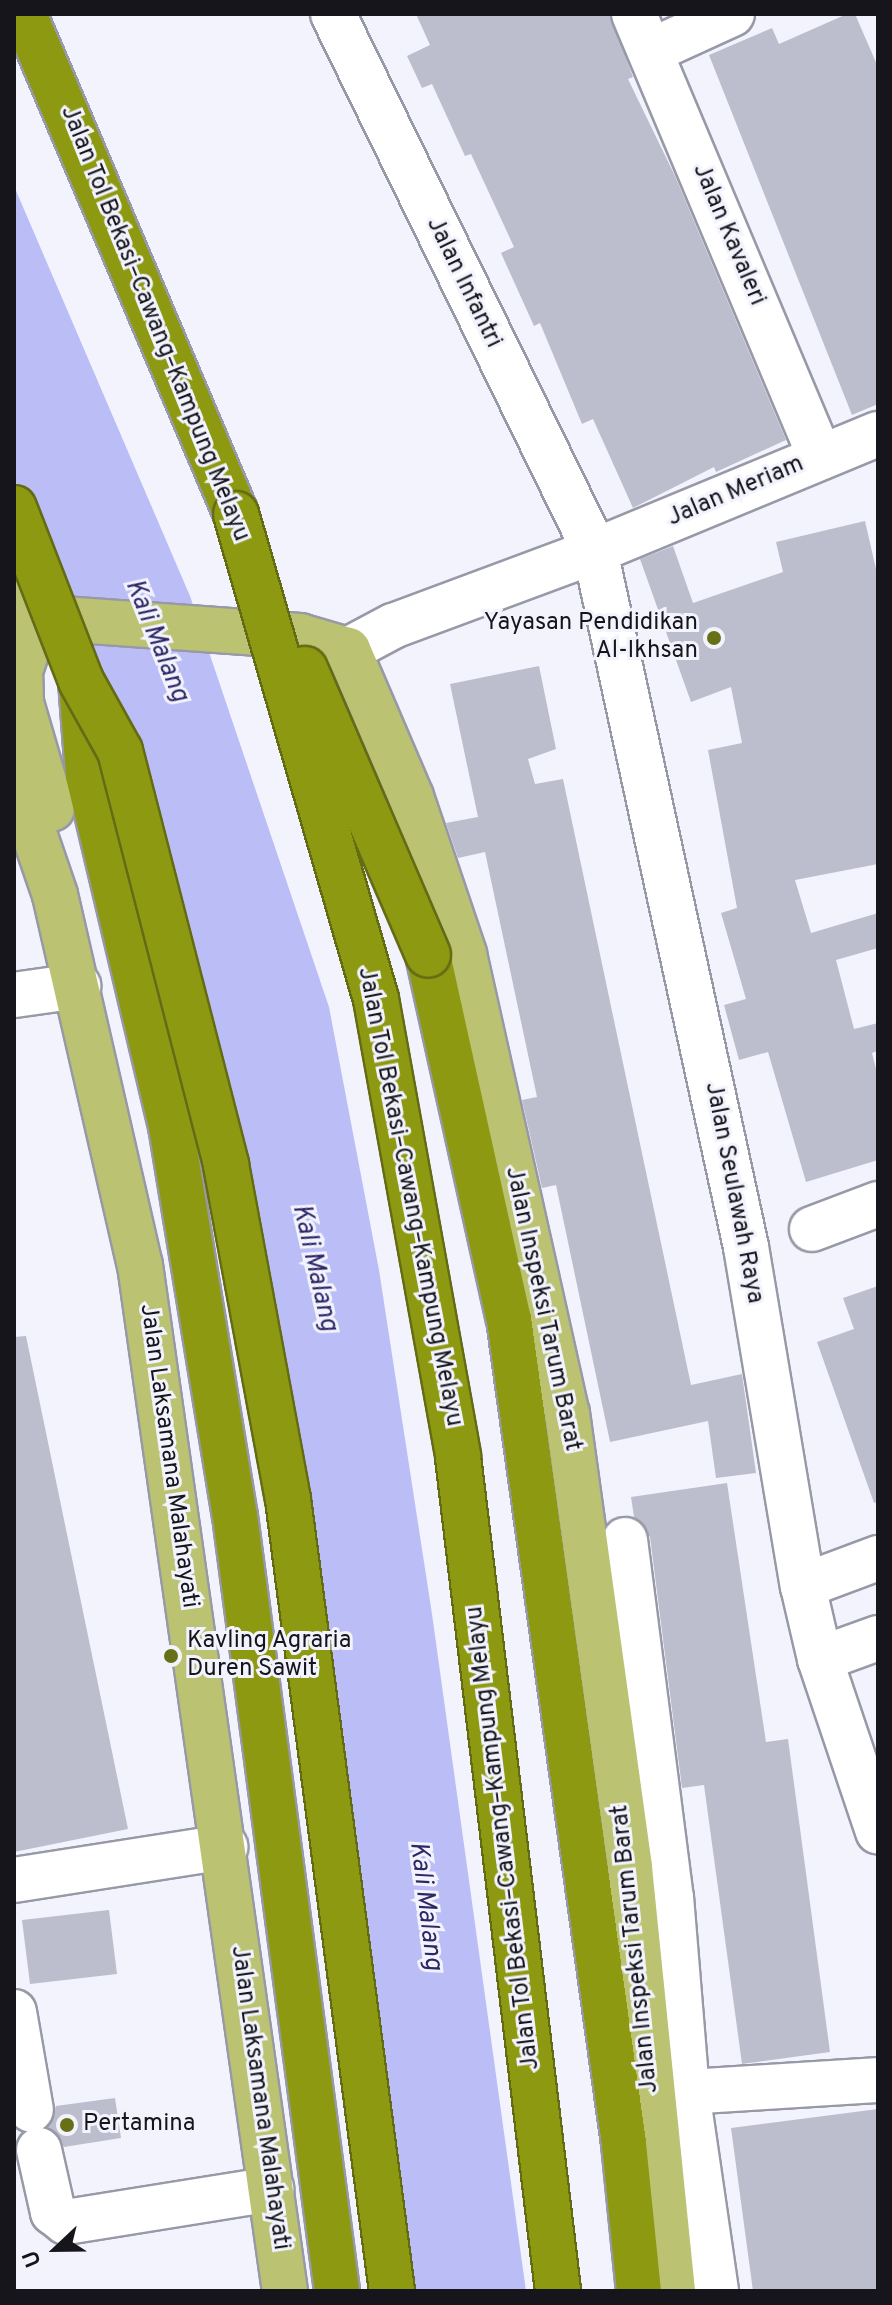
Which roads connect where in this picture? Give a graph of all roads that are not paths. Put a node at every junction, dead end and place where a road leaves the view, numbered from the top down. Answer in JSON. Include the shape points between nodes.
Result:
{"nodes":[{"id":1,"x":24,"y":14,"type":"edge"},
{"id":2,"x":333,"y":14,"type":"edge"},
{"id":3,"x":732,"y":14,"type":"edge"},
{"id":4,"x":642,"y":32,"type":"edge"},
{"id":5,"x":878,"y":434,"type":"edge"},
{"id":6,"x":820,"y":457,"type":"junction"},
{"id":7,"x":14,"y":508,"type":"edge"},
{"id":8,"x":236,"y":514,"type":"junction"},
{"id":9,"x":595,"y":551,"type":"junction"},
{"id":10,"x":14,"y":591,"type":"edge"},
{"id":11,"x":51,"y":618,"type":"junction"},
{"id":12,"x":348,"y":650,"type":"junction"},
{"id":13,"x":81,"y":681,"type":"junction"},
{"id":14,"x":14,"y":775,"type":"edge"},
{"id":15,"x":55,"y":895,"type":"junction"},
{"id":16,"x":78,"y":986,"type":"junction"},
{"id":17,"x":14,"y":995,"type":"edge"},
{"id":18,"x":878,"y":1204,"type":"edge"},
{"id":19,"x":812,"y":1229,"type":"dead end"},
{"id":20,"x":625,"y":1540,"type":"dead end"},
{"id":21,"x":878,"y":1558,"type":"edge"},
{"id":22,"x":803,"y":1586,"type":"junction"},
{"id":23,"x":878,"y":1638,"type":"edge"},
{"id":24,"x":820,"y":1659,"type":"junction"},
{"id":25,"x":878,"y":1831,"type":"edge"},
{"id":26,"x":225,"y":1847,"type":"junction"},
{"id":27,"x":14,"y":1880,"type":"edge"},
{"id":28,"x":14,"y":2012,"type":"edge"},
{"id":29,"x":878,"y":2080,"type":"edge"},
{"id":30,"x":670,"y":2096,"type":"junction"},
{"id":31,"x":271,"y":2189,"type":"junction"},
{"id":32,"x":285,"y":2291,"type":"edge"},
{"id":33,"x":337,"y":2291,"type":"edge"},
{"id":34,"x":392,"y":2291,"type":"edge"},
{"id":35,"x":558,"y":2291,"type":"edge"},
{"id":36,"x":639,"y":2291,"type":"edge"},
{"id":37,"x":673,"y":2291,"type":"edge"},
{"id":38,"x":716,"y":2291,"type":"edge"}],
"edges":[{"from":1,"to":8,"type":"highway","name":"Jalan Tol Bekasi–Cawang–Kampung Melayu"},
{"from":2,"to":9,"type":"street","name":"Jalan Infantri"},
{"from":3,"to":4,"type":"street"},
{"from":4,"to":6,"type":"street","name":"Jalan Kavaleri"},
{"from":5,"to":6,"type":"street","name":"Jalan Meriam"},
{"from":6,"to":9,"type":"street","name":"Jalan Meriam"},
{"from":7,"to":13,"type":"highway","bridge":true},
{"from":8,"to":35,"type":"highway","name":"Jalan Tol Bekasi–Cawang–Kampung Melayu","bridge":true,"via":[[379,1015],[458,1457]]},
{"from":8,"to":36,"type":"highway","bridge":true,"via":[[428,955],[509,1319],[624,2144]]},
{"from":9,"to":12,"type":"street","name":"Jalan Meriam","via":[[393,626]]},
{"from":9,"to":22,"type":"street","name":"Jalan Seulawah Raya","via":[[746,1247]]},
{"from":10,"to":11,"type":"main road"},
{"from":11,"to":12,"type":"main road","bridge":true,"via":[[300,636]]},
{"from":11,"to":15,"type":"main road","via":[[32,636],[20,670],[21,703],[59,843]]},
{"from":12,"to":30,"type":"main road","name":"Jalan Inspeksi Tarum Barat","via":[[411,797],[464,954],[567,1413]]},
{"from":13,"to":33,"type":"highway","via":[[88,775],[171,1126],[235,1516]]},
{"from":13,"to":34,"type":"highway","bridge":true,"via":[[120,751],[226,1165],[288,1499]]},
{"from":14,"to":15,"type":"main road","name":"Jalan Laksamana Malahayati"},
{"from":15,"to":16,"type":"main road","name":"Jalan Laksamana Malahayati"},
{"from":16,"to":17,"type":"street"},
{"from":16,"to":26,"type":"main road","name":"Jalan Laksamana Malahayati","via":[[140,1265]]},
{"from":18,"to":19,"type":"street"},
{"from":20,"to":30,"type":"street","via":[[671,1897]]},
{"from":21,"to":22,"type":"street"},
{"from":22,"to":24,"type":"street","name":"Jalan Seulawah Raya"},
{"from":23,"to":24,"type":"street"},
{"from":24,"to":25,"type":"street","name":"Jalan Seulawah Raya"},
{"from":26,"to":27,"type":"street"},
{"from":26,"to":31,"type":"main road","name":"Jalan Laksamana Malahayati"},
{"from":28,"to":31,"type":"street","via":[[53,2212],[66,2222]]},
{"from":29,"to":30,"type":"street"},
{"from":30,"to":37,"type":"main road","name":"Jalan Inspeksi Tarum Barat"},
{"from":30,"to":38,"type":"street"},
{"from":31,"to":32,"type":"main road","name":"Jalan Laksamana Malahayati"}]}
